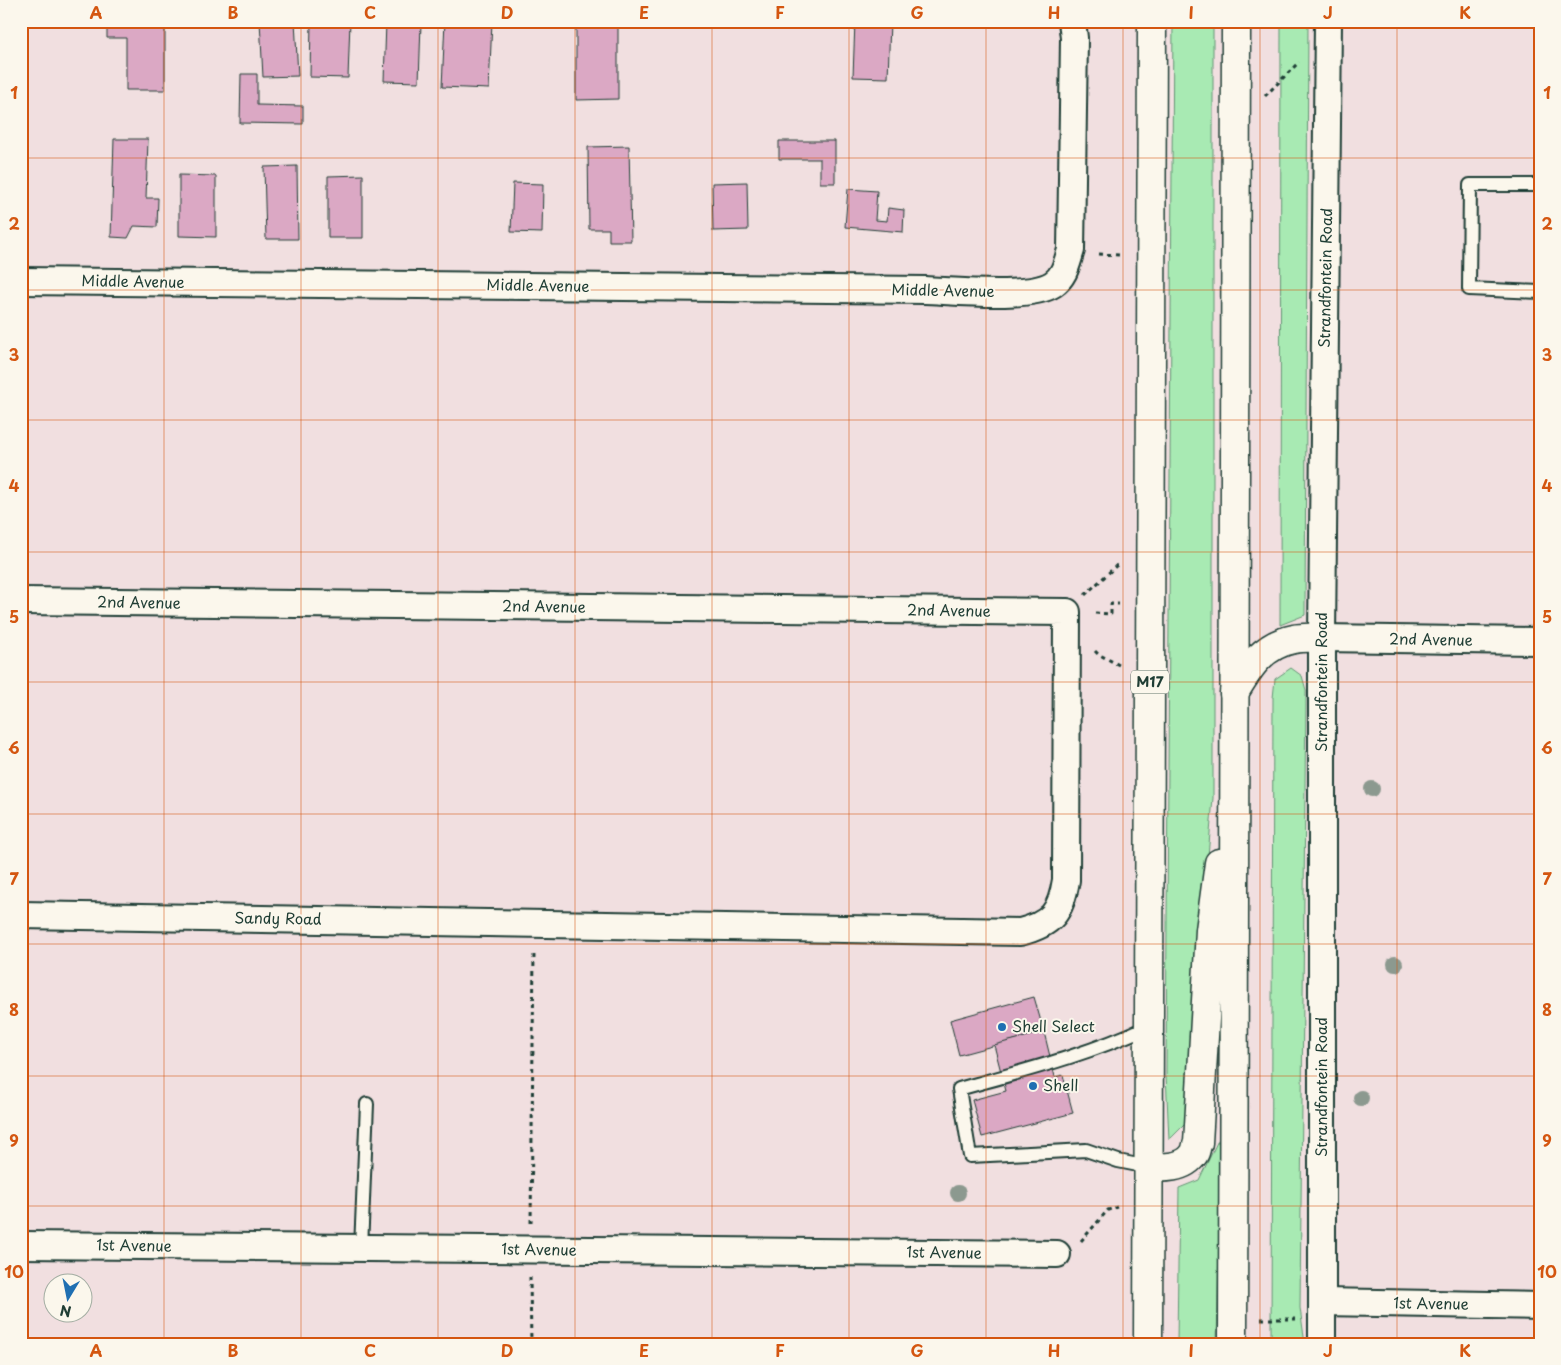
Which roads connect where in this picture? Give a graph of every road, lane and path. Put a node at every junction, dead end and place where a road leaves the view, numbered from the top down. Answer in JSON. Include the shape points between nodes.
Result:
{"nodes":[{"id":1,"x":1072,"y":21,"type":"edge"},
{"id":2,"x":1152,"y":21,"type":"edge"},
{"id":3,"x":1236,"y":21,"type":"edge"},
{"id":4,"x":1328,"y":21,"type":"edge"},
{"id":5,"x":1327,"y":53,"type":"junction"},
{"id":6,"x":1265,"y":96,"type":"dead end"},
{"id":7,"x":1540,"y":185,"type":"edge"},
{"id":8,"x":21,"y":281,"type":"edge"},
{"id":9,"x":1540,"y":292,"type":"edge"},
{"id":10,"x":1119,"y":563,"type":"dead end"},
{"id":11,"x":21,"y":601,"type":"edge"},
{"id":12,"x":1067,"y":612,"type":"junction"},
{"id":13,"x":1322,"y":638,"type":"junction"},
{"id":14,"x":1540,"y":641,"type":"edge"},
{"id":15,"x":1234,"y":693,"type":"junction"},
{"id":16,"x":1234,"y":745,"type":"junction"},
{"id":17,"x":21,"y":915,"type":"edge"},
{"id":18,"x":534,"y":924,"type":"junction"},
{"id":19,"x":1149,"y":1026,"type":"junction"},
{"id":20,"x":367,"y":1104,"type":"dead end"},
{"id":21,"x":1148,"y":1167,"type":"junction"},
{"id":22,"x":1117,"y":1207,"type":"dead end"},
{"id":23,"x":21,"y":1245,"type":"edge"},
{"id":24,"x":361,"y":1248,"type":"junction"},
{"id":25,"x":530,"y":1250,"type":"junction"},
{"id":26,"x":1057,"y":1254,"type":"joint"},
{"id":27,"x":1540,"y":1306,"type":"edge"},
{"id":28,"x":1313,"y":1310,"type":"junction"},
{"id":29,"x":1261,"y":1319,"type":"dead end"},
{"id":30,"x":530,"y":1344,"type":"edge"},
{"id":31,"x":1148,"y":1344,"type":"edge"},
{"id":32,"x":1232,"y":1344,"type":"edge"},
{"id":33,"x":1322,"y":1344,"type":"edge"}],
"edges":[{"from":1,"to":8,"type":"street","name":"Middle Avenue","via":[[1071,250],[1065,271],[1053,284],[1036,290]]},
{"from":2,"to":19,"type":"main road","number":"M17"},
{"from":3,"to":15,"type":"main road"},
{"from":4,"to":5,"type":"street","name":"Strandfontein Road"},
{"from":5,"to":6,"type":"path","via":[[1306,56]]},
{"from":5,"to":13,"type":"street","name":"Strandfontein Road"},
{"from":7,"to":9,"type":"lane","via":[[1470,185],[1470,289]]},
{"from":10,"to":12,"type":"path"},
{"from":11,"to":12,"type":"street","name":"2nd Avenue"},
{"from":12,"to":18,"type":"street","name":"Sandy Road","via":[[1066,880],[1063,899],[1056,913],[1034,928],[1020,932]]},
{"from":13,"to":14,"type":"street","name":"2nd Avenue"},
{"from":13,"to":15,"type":"main road","via":[[1294,639],[1272,647],[1250,666]]},
{"from":13,"to":28,"type":"street","name":"Strandfontein Road"},
{"from":15,"to":16,"type":"main road"},
{"from":16,"to":21,"type":"main road","via":[[1210,930],[1198,1143],[1194,1154],[1184,1162],[1167,1168]]},
{"from":16,"to":32,"type":"main road"},
{"from":17,"to":18,"type":"street","name":"Sandy Road"},
{"from":18,"to":25,"type":"path"},
{"from":19,"to":21,"type":"main road","number":"M17"},
{"from":19,"to":21,"type":"lane","via":[[1118,1041],[1073,1056],[958,1089],[970,1156],[1086,1150]]},
{"from":20,"to":24,"type":"lane"},
{"from":21,"to":31,"type":"main road","number":"M17"},
{"from":22,"to":26,"type":"path","via":[[1108,1210],[1077,1245]]},
{"from":23,"to":24,"type":"street","name":"1st Avenue"},
{"from":24,"to":25,"type":"street","name":"1st Avenue"},
{"from":25,"to":26,"type":"street","name":"1st Avenue"},
{"from":25,"to":30,"type":"path"},
{"from":27,"to":28,"type":"street","name":"1st Avenue"},
{"from":28,"to":29,"type":"path"},
{"from":28,"to":33,"type":"street","name":"Strandfontein Road"}]}
